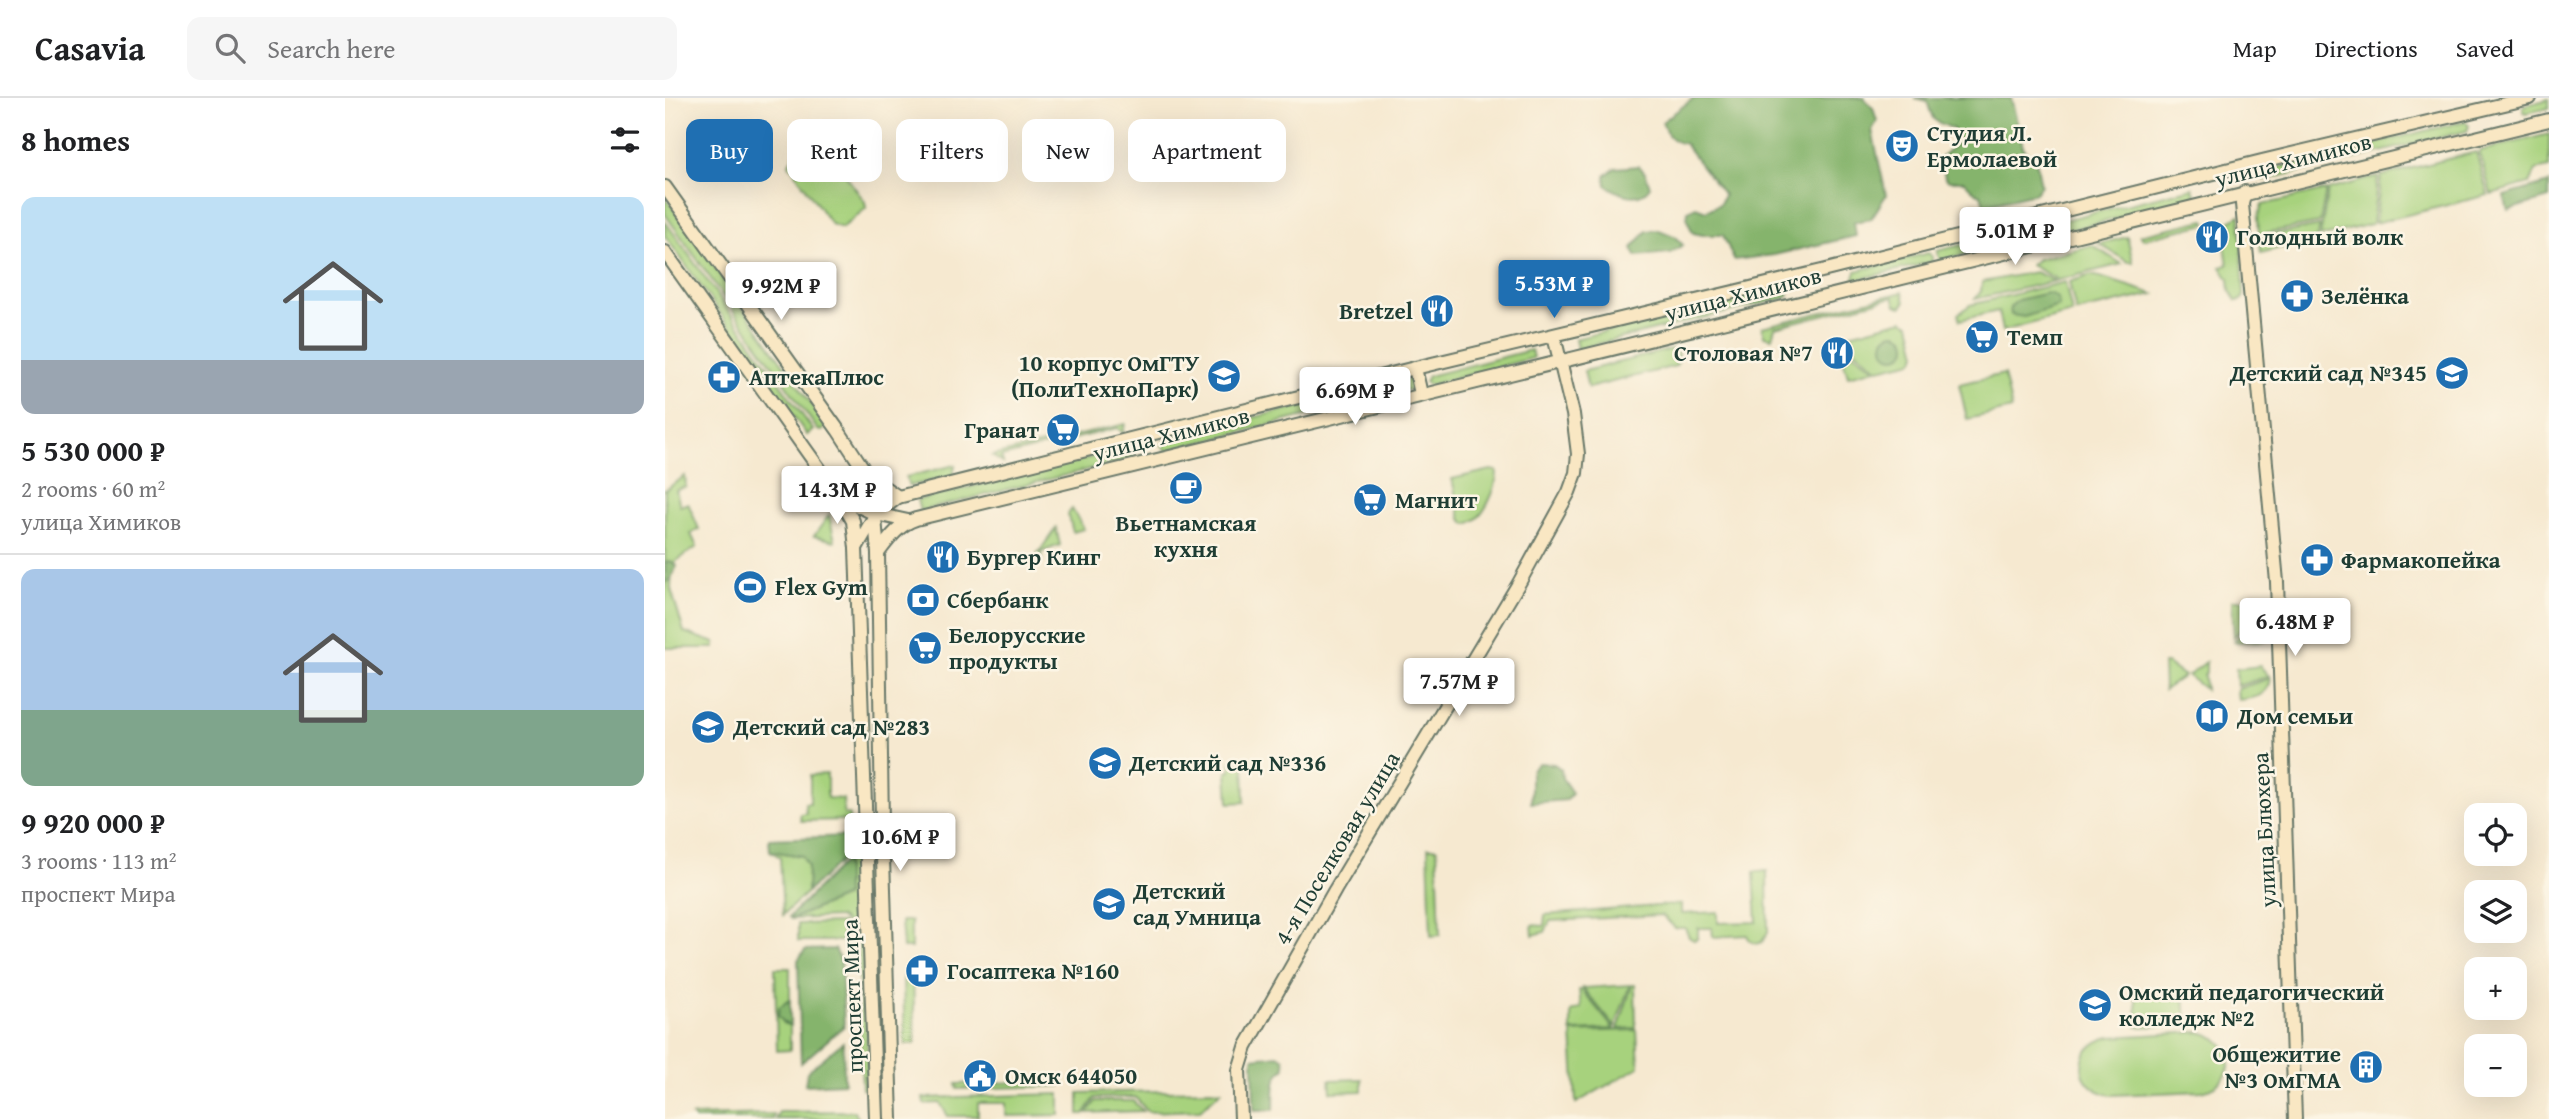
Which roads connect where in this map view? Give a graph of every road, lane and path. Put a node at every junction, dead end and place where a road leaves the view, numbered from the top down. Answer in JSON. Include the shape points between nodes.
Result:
{"nodes":[{"id":1,"x":2530,"y":98,"type":"edge"},
{"id":2,"x":2500,"y":105,"type":"junction"},
{"id":3,"x":2549,"y":120,"type":"edge"},
{"id":4,"x":2507,"y":130,"type":"junction"},
{"id":5,"x":665,"y":187,"type":"edge"},
{"id":6,"x":2243,"y":198,"type":"junction"},
{"id":7,"x":1996,"y":227,"type":"junction"},
{"id":8,"x":665,"y":252,"type":"edge"},
{"id":9,"x":2002,"y":253,"type":"junction"},
{"id":10,"x":1826,"y":270,"type":"junction"},
{"id":11,"x":1833,"y":294,"type":"junction"},
{"id":12,"x":1554,"y":337,"type":"junction"},
{"id":13,"x":1560,"y":359,"type":"junction"},
{"id":14,"x":1415,"y":368,"type":"junction"},
{"id":15,"x":1421,"y":394,"type":"junction"},
{"id":16,"x":868,"y":476,"type":"junction"},
{"id":17,"x":840,"y":497,"type":"junction"},
{"id":18,"x":898,"y":497,"type":"junction"},
{"id":19,"x":876,"y":514,"type":"junction"},
{"id":20,"x":908,"y":521,"type":"junction"},
{"id":21,"x":856,"y":548,"type":"junction"},
{"id":22,"x":878,"y":554,"type":"junction"},
{"id":23,"x":876,"y":1119,"type":"edge"},
{"id":24,"x":891,"y":1119,"type":"edge"},
{"id":25,"x":1241,"y":1119,"type":"edge"},
{"id":26,"x":2295,"y":1119,"type":"edge"}],
"edges":[{"from":1,"to":2,"type":"main road","name":"улица Химиков"},
{"from":2,"to":4,"type":"main road"},
{"from":2,"to":7,"type":"main road","name":"улица Химиков"},
{"from":3,"to":4,"type":"main road","name":"улица Химиков"},
{"from":4,"to":6,"type":"main road","name":"улица Химиков"},
{"from":5,"to":16,"type":"main road","name":"проспект Мира"},
{"from":6,"to":9,"type":"main road","name":"улица Химиков","via":[[2230,197]]},
{"from":6,"to":26,"type":"main road","name":"улица Блюхера","via":[[2277,582]]},
{"from":7,"to":9,"type":"main road"},
{"from":7,"to":10,"type":"main road","name":"улица Химиков"},
{"from":8,"to":17,"type":"main road","name":"проспект Мира"},
{"from":9,"to":11,"type":"main road","name":"улица Химиков"},
{"from":10,"to":11,"type":"main road"},
{"from":10,"to":12,"type":"main road","name":"улица Химиков"},
{"from":11,"to":13,"type":"main road","name":"улица Химиков"},
{"from":12,"to":13,"type":"main road","name":"4-я Поселковая улица"},
{"from":12,"to":14,"type":"main road","name":"улица Химиков"},
{"from":13,"to":15,"type":"main road","name":"улица Химиков"},
{"from":13,"to":25,"type":"main road","name":"4-я Поселковая улица","via":[[1578,454],[1569,492],[1246,1047],[1239,1070]]},
{"from":14,"to":15,"type":"main road"},
{"from":14,"to":18,"type":"main road","name":"улица Химиков"},
{"from":15,"to":20,"type":"main road","name":"улица Химиков"},
{"from":16,"to":18,"type":"main road"},
{"from":16,"to":19,"type":"main road","name":"проспект Мира"},
{"from":17,"to":19,"type":"main road","name":"проспект Мира"},
{"from":17,"to":21,"type":"main road","name":"проспект Мира","via":[[853,521]]},
{"from":18,"to":19,"type":"main road","name":"улица Химиков"},
{"from":19,"to":20,"type":"main road","name":"проспект Мира"},
{"from":19,"to":21,"type":"main road","name":"улица Химиков"},
{"from":19,"to":22,"type":"main road","name":"проспект Мира"},
{"from":20,"to":22,"type":"main road"},
{"from":21,"to":23,"type":"main road","name":"проспект Мира"},
{"from":22,"to":24,"type":"main road","name":"проспект Мира"}]}
